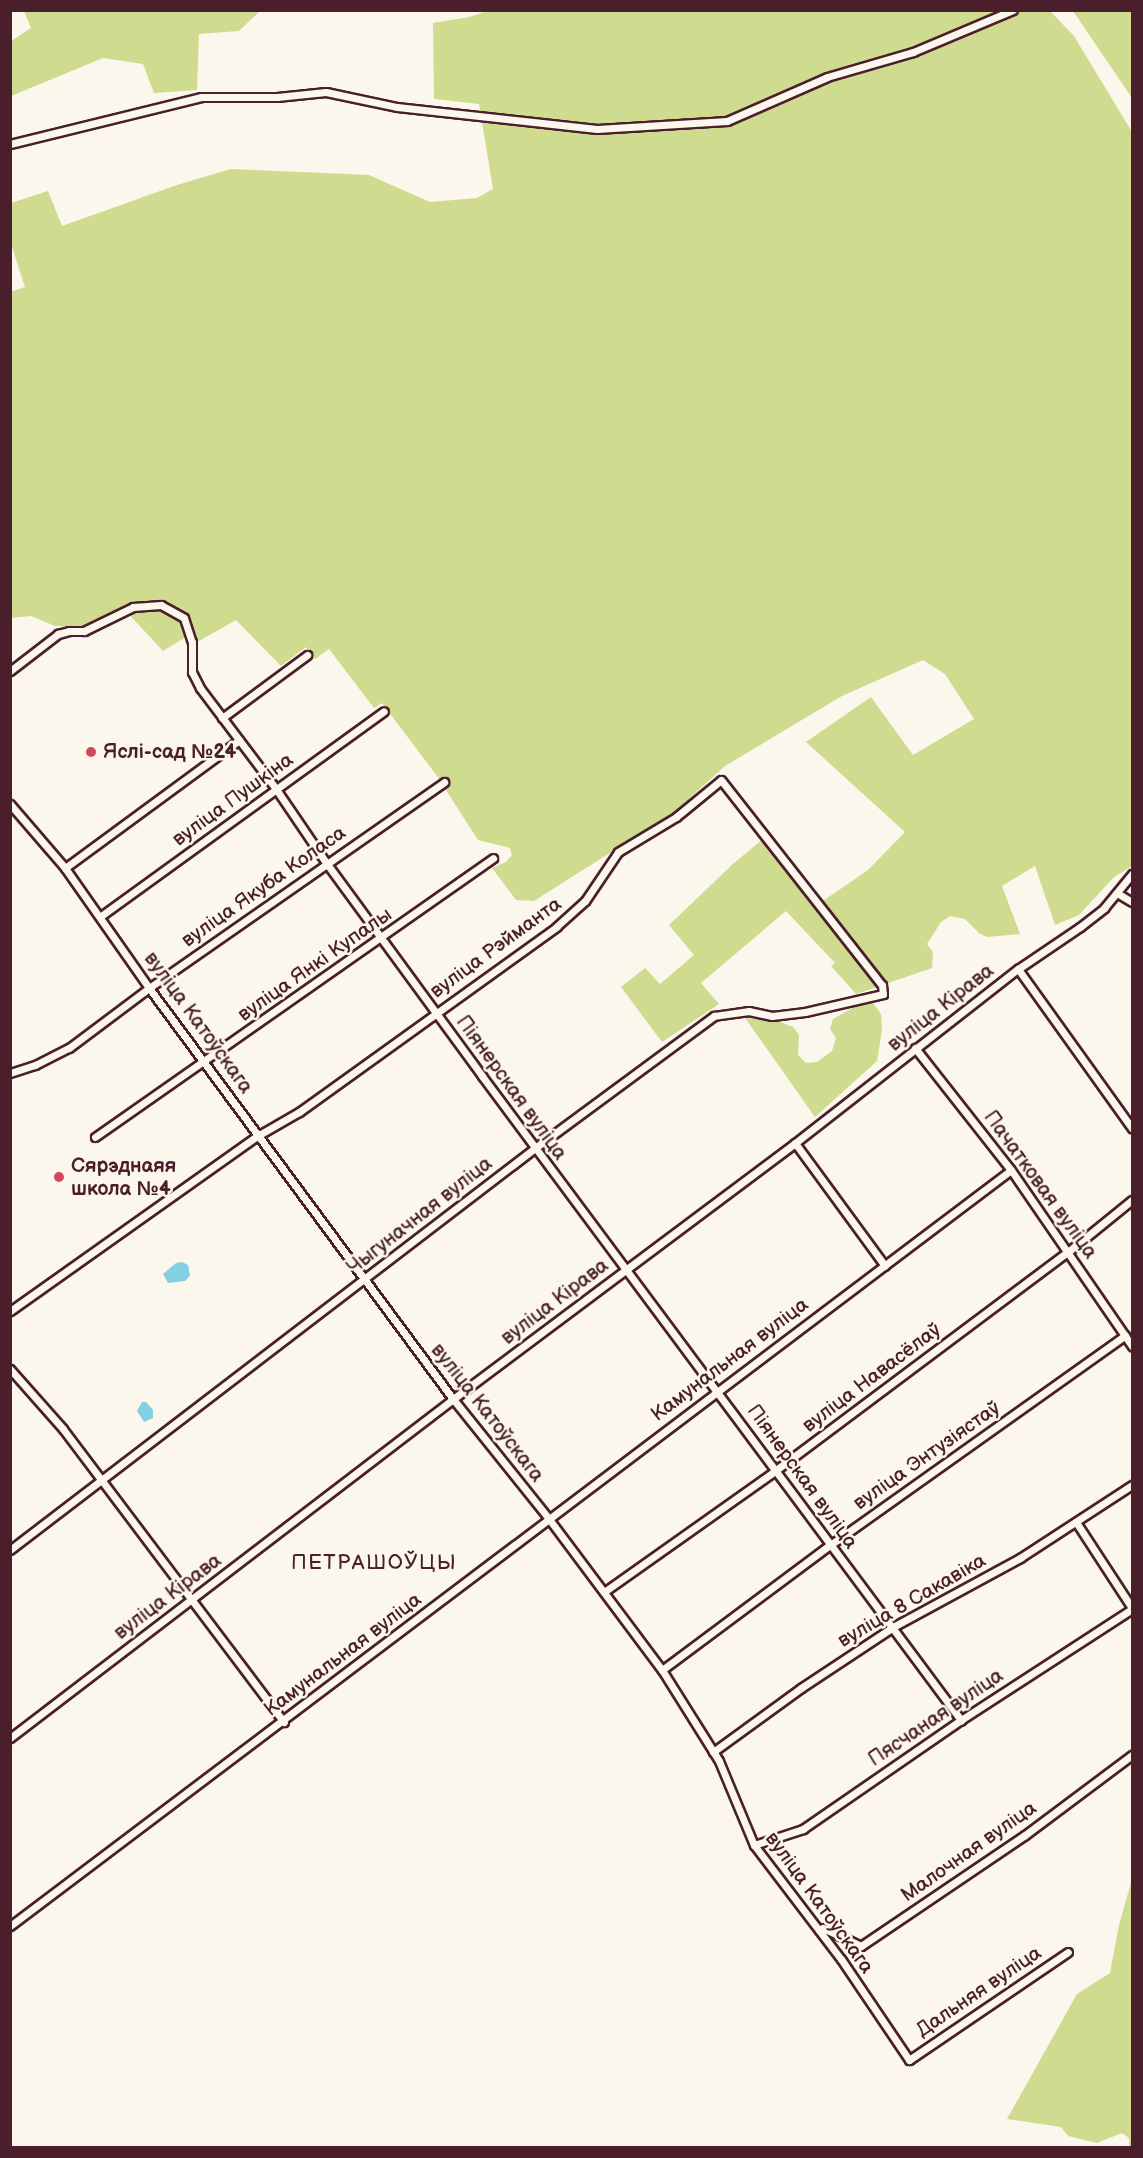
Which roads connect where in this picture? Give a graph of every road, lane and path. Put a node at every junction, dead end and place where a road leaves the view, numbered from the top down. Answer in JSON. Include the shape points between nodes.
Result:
{"nodes":[{"id":1,"x":1013,"y":10,"type":"edge"},
{"id":2,"x":10,"y":144,"type":"edge"},
{"id":3,"x":306,"y":655,"type":"dead end"},
{"id":4,"x":10,"y":671,"type":"edge"},
{"id":5,"x":384,"y":711,"type":"dead end"},
{"id":6,"x":222,"y":718,"type":"junction"},
{"id":7,"x":239,"y":740,"type":"junction"},
{"id":8,"x":444,"y":782,"type":"dead end"},
{"id":9,"x":276,"y":789,"type":"junction"},
{"id":10,"x":10,"y":804,"type":"edge"},
{"id":11,"x":493,"y":858,"type":"dead end"},
{"id":12,"x":327,"y":864,"type":"junction"},
{"id":13,"x":65,"y":868,"type":"junction"},
{"id":14,"x":1132,"y":874,"type":"edge"},
{"id":15,"x":1117,"y":892,"type":"junction"},
{"id":16,"x":1132,"y":902,"type":"edge"},
{"id":17,"x":101,"y":916,"type":"junction"},
{"id":18,"x":381,"y":938,"type":"junction"},
{"id":19,"x":1018,"y":969,"type":"junction"},
{"id":20,"x":150,"y":988,"type":"junction"},
{"id":21,"x":883,"y":994,"type":"joint"},
{"id":22,"x":436,"y":1013,"type":"junction"},
{"id":23,"x":915,"y":1048,"type":"junction"},
{"id":24,"x":205,"y":1062,"type":"junction"},
{"id":25,"x":10,"y":1073,"type":"edge"},
{"id":26,"x":1132,"y":1128,"type":"edge"},
{"id":27,"x":259,"y":1135,"type":"junction"},
{"id":28,"x":95,"y":1137,"type":"dead end"},
{"id":29,"x":795,"y":1143,"type":"junction"},
{"id":30,"x":535,"y":1148,"type":"junction"},
{"id":31,"x":1011,"y":1170,"type":"junction"},
{"id":32,"x":1132,"y":1200,"type":"edge"},
{"id":33,"x":1069,"y":1251,"type":"junction"},
{"id":34,"x":885,"y":1266,"type":"junction"},
{"id":35,"x":625,"y":1270,"type":"junction"},
{"id":36,"x":365,"y":1279,"type":"junction"},
{"id":37,"x":10,"y":1311,"type":"edge"},
{"id":38,"x":1125,"y":1335,"type":"junction"},
{"id":39,"x":1132,"y":1346,"type":"edge"},
{"id":40,"x":10,"y":1370,"type":"edge"},
{"id":41,"x":718,"y":1392,"type":"junction"},
{"id":42,"x":453,"y":1400,"type":"junction"},
{"id":43,"x":776,"y":1470,"type":"junction"},
{"id":44,"x":101,"y":1482,"type":"junction"},
{"id":45,"x":1132,"y":1485,"type":"edge"},
{"id":46,"x":549,"y":1519,"type":"junction"},
{"id":47,"x":1076,"y":1522,"type":"junction"},
{"id":48,"x":830,"y":1545,"type":"junction"},
{"id":49,"x":10,"y":1550,"type":"edge"},
{"id":50,"x":604,"y":1592,"type":"junction"},
{"id":51,"x":191,"y":1600,"type":"junction"},
{"id":52,"x":1132,"y":1608,"type":"edge"},
{"id":53,"x":893,"y":1627,"type":"junction"},
{"id":54,"x":662,"y":1670,"type":"junction"},
{"id":55,"x":961,"y":1720,"type":"junction"},
{"id":56,"x":284,"y":1722,"type":"junction"},
{"id":57,"x":10,"y":1738,"type":"edge"},
{"id":58,"x":713,"y":1752,"type":"junction"},
{"id":59,"x":1132,"y":1755,"type":"edge"},
{"id":60,"x":754,"y":1845,"type":"junction"},
{"id":61,"x":10,"y":1926,"type":"edge"},
{"id":62,"x":819,"y":1930,"type":"junction"},
{"id":63,"x":1068,"y":1952,"type":"dead end"},
{"id":64,"x":909,"y":2060,"type":"joint"}],
"edges":[{"from":1,"to":2,"type":"street","via":[[913,52],[827,77],[727,122],[597,129],[397,107],[326,92],[277,97],[201,97]]},
{"from":3,"to":6,"type":"street"},
{"from":4,"to":6,"type":"street","name":"Піянерская вуліца","via":[[58,634],[84,631],[133,607],[161,605],[187,624],[192,642],[192,672]]},
{"from":5,"to":9,"type":"street","name":"вуліца Пушкіна"},
{"from":6,"to":7,"type":"street","name":"Піянерская вуліца"},
{"from":7,"to":9,"type":"street","name":"Піянерская вуліца"},
{"from":7,"to":13,"type":"street"},
{"from":8,"to":12,"type":"street","name":"вуліца Якуба Коласа"},
{"from":9,"to":12,"type":"street","name":"Піянерская вуліца"},
{"from":9,"to":17,"type":"street","name":"вуліца Пушкіна"},
{"from":10,"to":13,"type":"street","name":"вуліца Катоўскага"},
{"from":11,"to":18,"type":"street","name":"вуліца Янкі Купалы"},
{"from":12,"to":18,"type":"street","name":"Піянерская вуліца"},
{"from":12,"to":20,"type":"street","name":"вуліца Якуба Коласа"},
{"from":13,"to":17,"type":"street","name":"вуліца Катоўскага"},
{"from":14,"to":15,"type":"street","name":"вуліца Кірава"},
{"from":15,"to":16,"type":"street"},
{"from":15,"to":19,"type":"street","name":"вуліца Кірава","via":[[1080,927]]},
{"from":17,"to":20,"type":"street","name":"вуліца Катоўскага"},
{"from":18,"to":22,"type":"street","name":"Піянерская вуліца"},
{"from":18,"to":24,"type":"street","name":"вуліца Янкі Купалы"},
{"from":19,"to":23,"type":"street","name":"вуліца Кірава"},
{"from":19,"to":26,"type":"street"},
{"from":20,"to":24,"type":"street","name":"вуліца Катоўскага"},
{"from":20,"to":25,"type":"street","name":"вуліца Якуба Коласа","via":[[69,1048]]},
{"from":21,"to":22,"type":"street","name":"вуліца Рэйманта","via":[[882,985],[721,780],[676,817],[618,852],[585,901],[556,927]]},
{"from":21,"to":30,"type":"street","name":"Чыгуначная вуліца","via":[[805,1012],[772,1016],[749,1011],[714,1016]]},
{"from":22,"to":27,"type":"street","name":"вуліца Рэйманта","via":[[298,1112]]},
{"from":22,"to":30,"type":"street","name":"Піянерская вуліца"},
{"from":23,"to":29,"type":"street","name":"вуліца Кірава"},
{"from":23,"to":31,"type":"street","name":"Пачатковая вуліца"},
{"from":24,"to":27,"type":"street","name":"вуліца Катоўскага"},
{"from":24,"to":28,"type":"street","name":"вуліца Янкі Купалы"},
{"from":27,"to":36,"type":"street","name":"вуліца Катоўскага"},
{"from":27,"to":37,"type":"street","name":"вуліца Рэйманта"},
{"from":29,"to":34,"type":"street"},
{"from":29,"to":35,"type":"street","name":"вуліца Кірава"},
{"from":30,"to":35,"type":"street","name":"Піянерская вуліца"},
{"from":30,"to":36,"type":"street","name":"Чыгуначная вуліца"},
{"from":31,"to":33,"type":"street","name":"Пачатковая вуліца"},
{"from":31,"to":34,"type":"street","name":"Камунальная вуліца"},
{"from":32,"to":33,"type":"street","name":"вуліца Навасёлаў"},
{"from":33,"to":38,"type":"street","name":"Пачатковая вуліца"},
{"from":33,"to":43,"type":"street","name":"вуліца Навасёлаў"},
{"from":34,"to":41,"type":"street","name":"Камунальная вуліца"},
{"from":35,"to":41,"type":"street","name":"Піянерская вуліца"},
{"from":35,"to":42,"type":"street","name":"вуліца Кірава"},
{"from":36,"to":42,"type":"street","name":"вуліца Катоўскага"},
{"from":36,"to":44,"type":"street","name":"Чыгуначная вуліца"},
{"from":38,"to":39,"type":"street","name":"Пачатковая вуліца"},
{"from":38,"to":48,"type":"street","name":"вуліца Энтузіястаў"},
{"from":40,"to":44,"type":"street","via":[[63,1429]]},
{"from":41,"to":43,"type":"street","name":"Піянерская вуліца"},
{"from":41,"to":46,"type":"street","name":"Камунальная вуліца"},
{"from":42,"to":46,"type":"street","name":"вуліца Катоўскага"},
{"from":42,"to":51,"type":"street","name":"вуліца Кірава"},
{"from":43,"to":48,"type":"street","name":"Піянерская вуліца"},
{"from":43,"to":50,"type":"street","name":"вуліца Навасёлаў"},
{"from":44,"to":49,"type":"street","name":"Чыгуначная вуліца"},
{"from":44,"to":51,"type":"street"},
{"from":45,"to":47,"type":"street","name":"вуліца 8 Сакавіка"},
{"from":46,"to":50,"type":"street","name":"вуліца Катоўскага"},
{"from":46,"to":56,"type":"street","name":"Камунальная вуліца"},
{"from":47,"to":52,"type":"street"},
{"from":47,"to":53,"type":"street","name":"вуліца 8 Сакавіка","via":[[1020,1558]]},
{"from":48,"to":53,"type":"street","name":"Піянерская вуліца"},
{"from":48,"to":54,"type":"street","name":"вуліца Энтузіястаў"},
{"from":50,"to":54,"type":"street","name":"вуліца Катоўскага"},
{"from":51,"to":56,"type":"street"},
{"from":51,"to":57,"type":"street","name":"вуліца Кірава"},
{"from":52,"to":55,"type":"street","name":"Пясчаная вуліца"},
{"from":53,"to":55,"type":"street","name":"Піянерская вуліца"},
{"from":53,"to":58,"type":"street","name":"вуліца 8 Сакавіка"},
{"from":54,"to":58,"type":"street","name":"вуліца Катоўскага"},
{"from":55,"to":60,"type":"street","name":"Пясчаная вуліца","via":[[802,1829]]},
{"from":56,"to":61,"type":"street","name":"Камунальная вуліца"},
{"from":58,"to":60,"type":"street","name":"вуліца Катоўскага"},
{"from":59,"to":62,"type":"street","name":"Малочная вуліца","via":[[861,1946],[823,1928]]},
{"from":60,"to":62,"type":"street","name":"вуліца Катоўскага"},
{"from":62,"to":64,"type":"street","name":"вуліца Катоўскага"},
{"from":63,"to":64,"type":"street","name":"Дальняя вуліца"}]}
